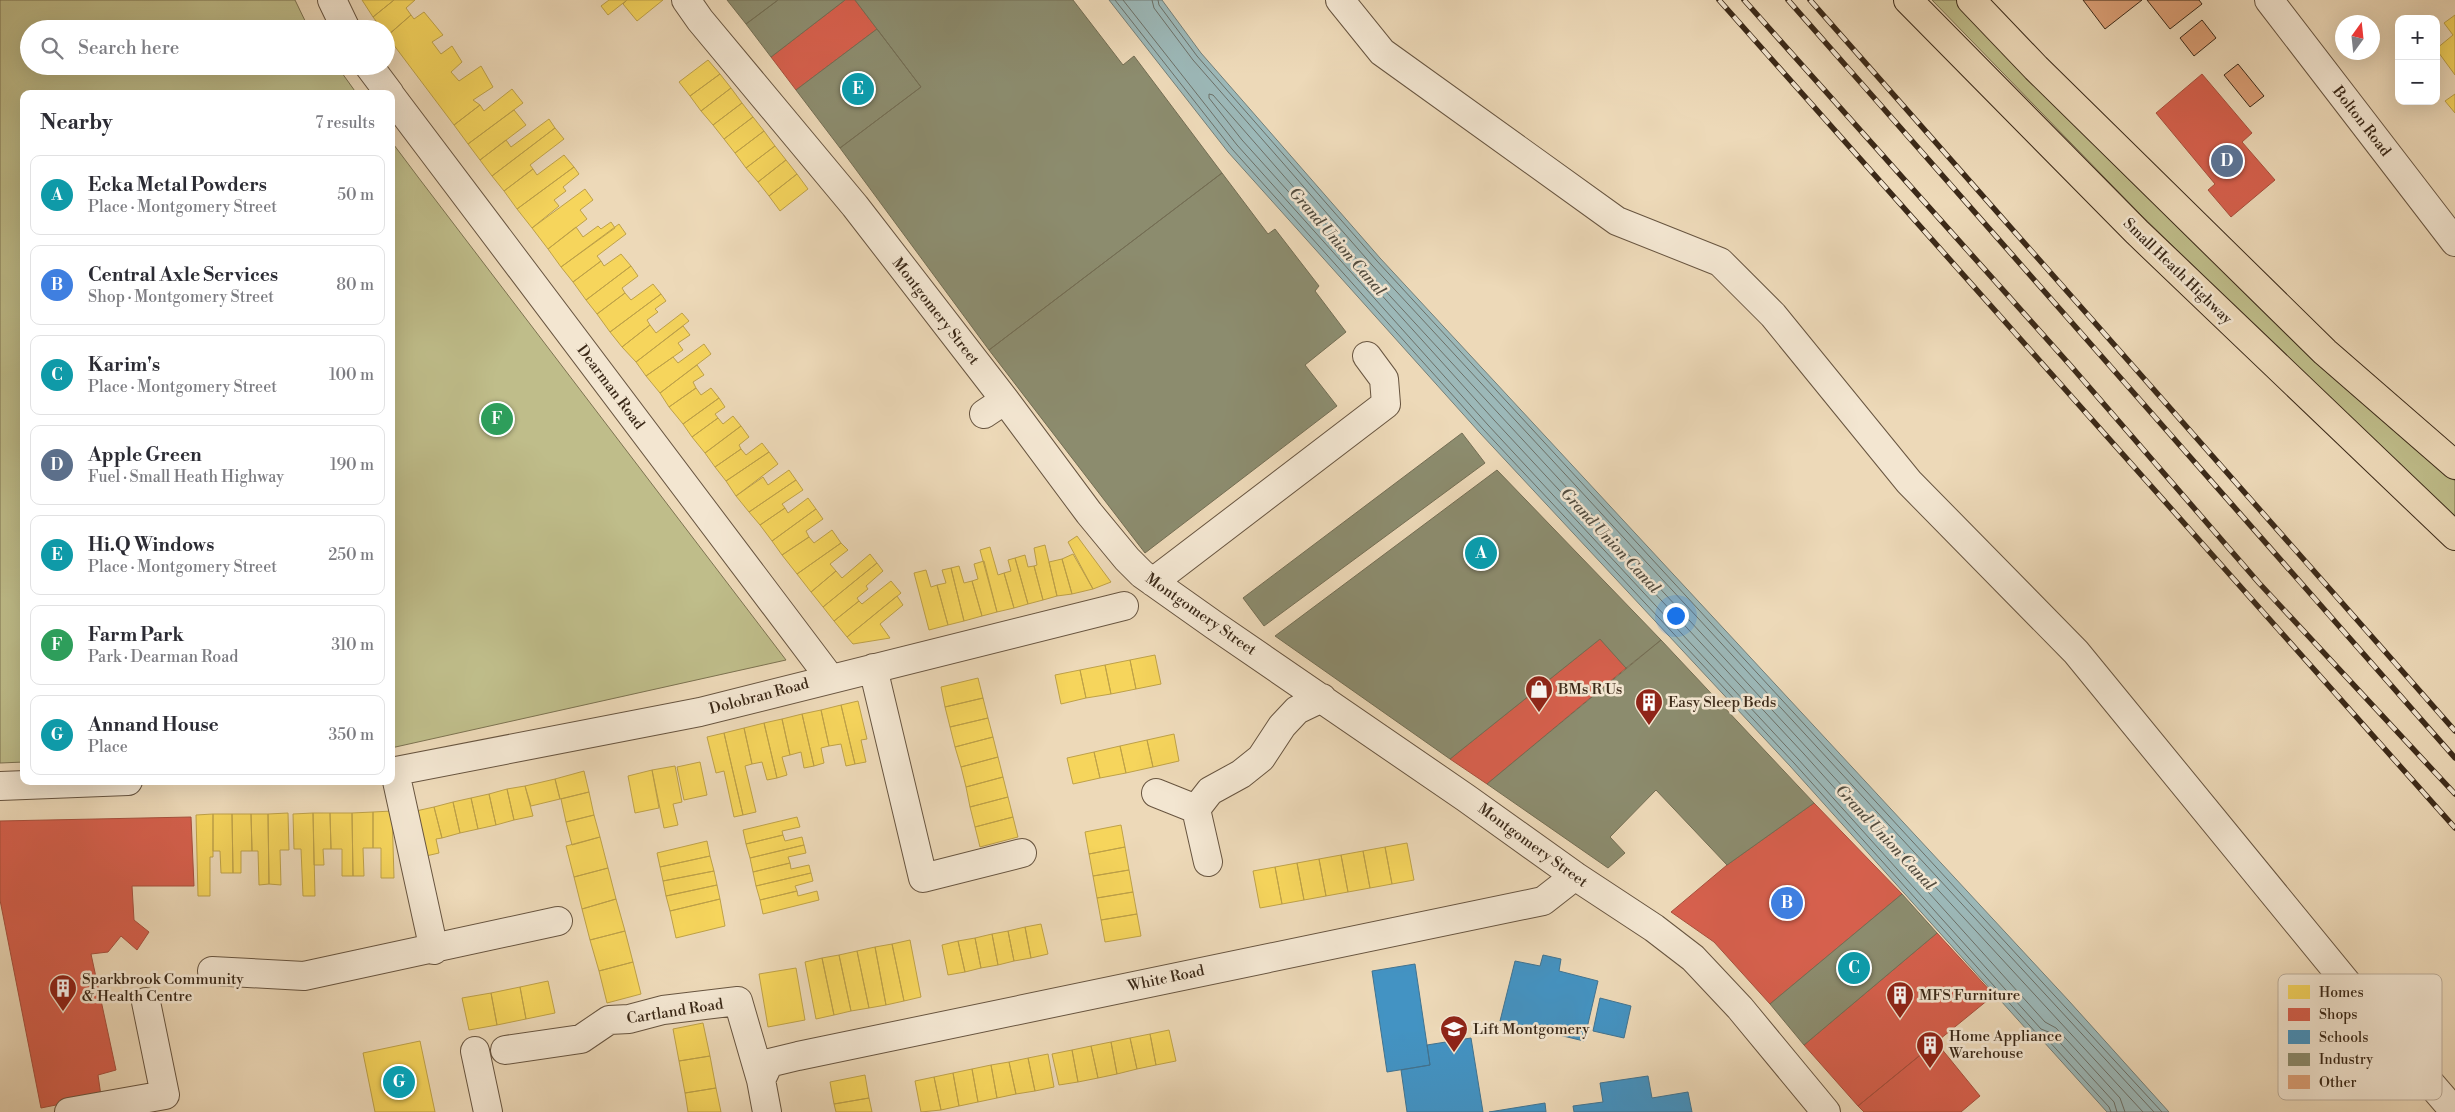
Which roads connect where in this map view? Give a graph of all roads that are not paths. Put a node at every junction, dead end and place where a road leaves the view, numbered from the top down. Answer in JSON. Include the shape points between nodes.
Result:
{"nodes":[{"id":1,"x":332,"y":0,"type":"edge"},
{"id":2,"x":686,"y":0,"type":"edge"},
{"id":3,"x":1340,"y":0,"type":"edge"},
{"id":4,"x":1908,"y":0,"type":"edge"},
{"id":5,"x":1971,"y":0,"type":"edge"},
{"id":6,"x":2269,"y":0,"type":"edge"},
{"id":7,"x":342,"y":20,"type":"edge"},
{"id":8,"x":376,"y":75,"type":"edge"},
{"id":9,"x":386,"y":90,"type":"edge"},
{"id":10,"x":395,"y":102,"type":"edge"},
{"id":11,"x":2455,"y":242,"type":"edge"},
{"id":12,"x":1367,"y":356,"type":"dead end"},
{"id":13,"x":2455,"y":465,"type":"edge"},
{"id":14,"x":2455,"y":536,"type":"edge"},
{"id":15,"x":1153,"y":582,"type":"junction"},
{"id":16,"x":1124,"y":606,"type":"dead end"},
{"id":17,"x":873,"y":668,"type":"junction"},
{"id":18,"x":830,"y":678,"type":"junction"},
{"id":19,"x":1322,"y":698,"type":"junction"},
{"id":20,"x":395,"y":772,"type":"edge"},
{"id":21,"x":395,"y":781,"type":"edge"},
{"id":22,"x":26,"y":785,"type":"edge"},
{"id":23,"x":0,"y":786,"type":"edge"},
{"id":24,"x":1156,"y":794,"type":"dead end"},
{"id":25,"x":1196,"y":809,"type":"junction"},
{"id":26,"x":1022,"y":853,"type":"dead end"},
{"id":27,"x":1208,"y":862,"type":"dead end"},
{"id":28,"x":1575,"y":876,"type":"junction"},
{"id":29,"x":558,"y":921,"type":"dead end"},
{"id":30,"x":434,"y":950,"type":"junction"},
{"id":31,"x":212,"y":971,"type":"dead end"},
{"id":32,"x":2340,"y":974,"type":"edge"},
{"id":33,"x":146,"y":1002,"type":"dead end"},
{"id":34,"x":505,"y":1050,"type":"dead end"},
{"id":35,"x":475,"y":1051,"type":"dead end"},
{"id":36,"x":761,"y":1080,"type":"junction"},
{"id":37,"x":2442,"y":1097,"type":"edge"},
{"id":38,"x":69,"y":1112,"type":"edge"},
{"id":39,"x":488,"y":1112,"type":"edge"},
{"id":40,"x":767,"y":1112,"type":"edge"},
{"id":41,"x":1826,"y":1112,"type":"edge"},
{"id":42,"x":2455,"y":1112,"type":"edge"}],
"edges":[{"from":1,"to":7,"type":"street"},
{"from":2,"to":15,"type":"street","name":"Montgomery Street","via":[[995,407],[1126,559]]},
{"from":3,"to":32,"type":"street","via":[[1382,52],[1617,221],[1720,262],[1773,315],[1909,482],[2076,652]]},
{"from":4,"to":14,"type":"highway","name":"Small Heath Highway","via":[[2137,232]]},
{"from":5,"to":13,"type":"highway","via":[[2036,68],[2326,352]]},
{"from":6,"to":11,"type":"street","name":"Bolton Road"},
{"from":8,"to":9,"type":"street","name":"Dearman Road"},
{"from":10,"to":18,"type":"street","name":"Dearman Road"},
{"from":12,"to":15,"type":"street","via":[[1384,379],[1386,404]]},
{"from":15,"to":19,"type":"street","name":"Montgomery Street"},
{"from":16,"to":17,"type":"street","name":"Dolobran Road"},
{"from":17,"to":18,"type":"street","name":"Dolobran Road"},
{"from":17,"to":26,"type":"street","via":[[923,878]]},
{"from":18,"to":20,"type":"street","name":"Dolobran Road","via":[[700,712]]},
{"from":19,"to":25,"type":"street","via":[[1297,710],[1261,758],[1241,774],[1210,791]]},
{"from":19,"to":28,"type":"street","name":"Montgomery Street"},
{"from":21,"to":30,"type":"street"},
{"from":22,"to":23,"type":"street"},
{"from":24,"to":25,"type":"street"},
{"from":25,"to":27,"type":"street"},
{"from":28,"to":36,"type":"street","name":"White Road","via":[[1543,902],[798,1056],[769,1063]]},
{"from":28,"to":41,"type":"street","name":"Montgomery Street","via":[[1693,958],[1740,1008]]},
{"from":29,"to":30,"type":"street"},
{"from":30,"to":31,"type":"street","via":[[304,976]]},
{"from":33,"to":38,"type":"street","via":[[165,1095]]},
{"from":34,"to":36,"type":"street","name":"Cartland Road","via":[[582,1039],[609,1020],[738,1001]]},
{"from":35,"to":39,"type":"street"},
{"from":36,"to":40,"type":"street","name":"Cartland Road"},
{"from":37,"to":42,"type":"street"}]}
